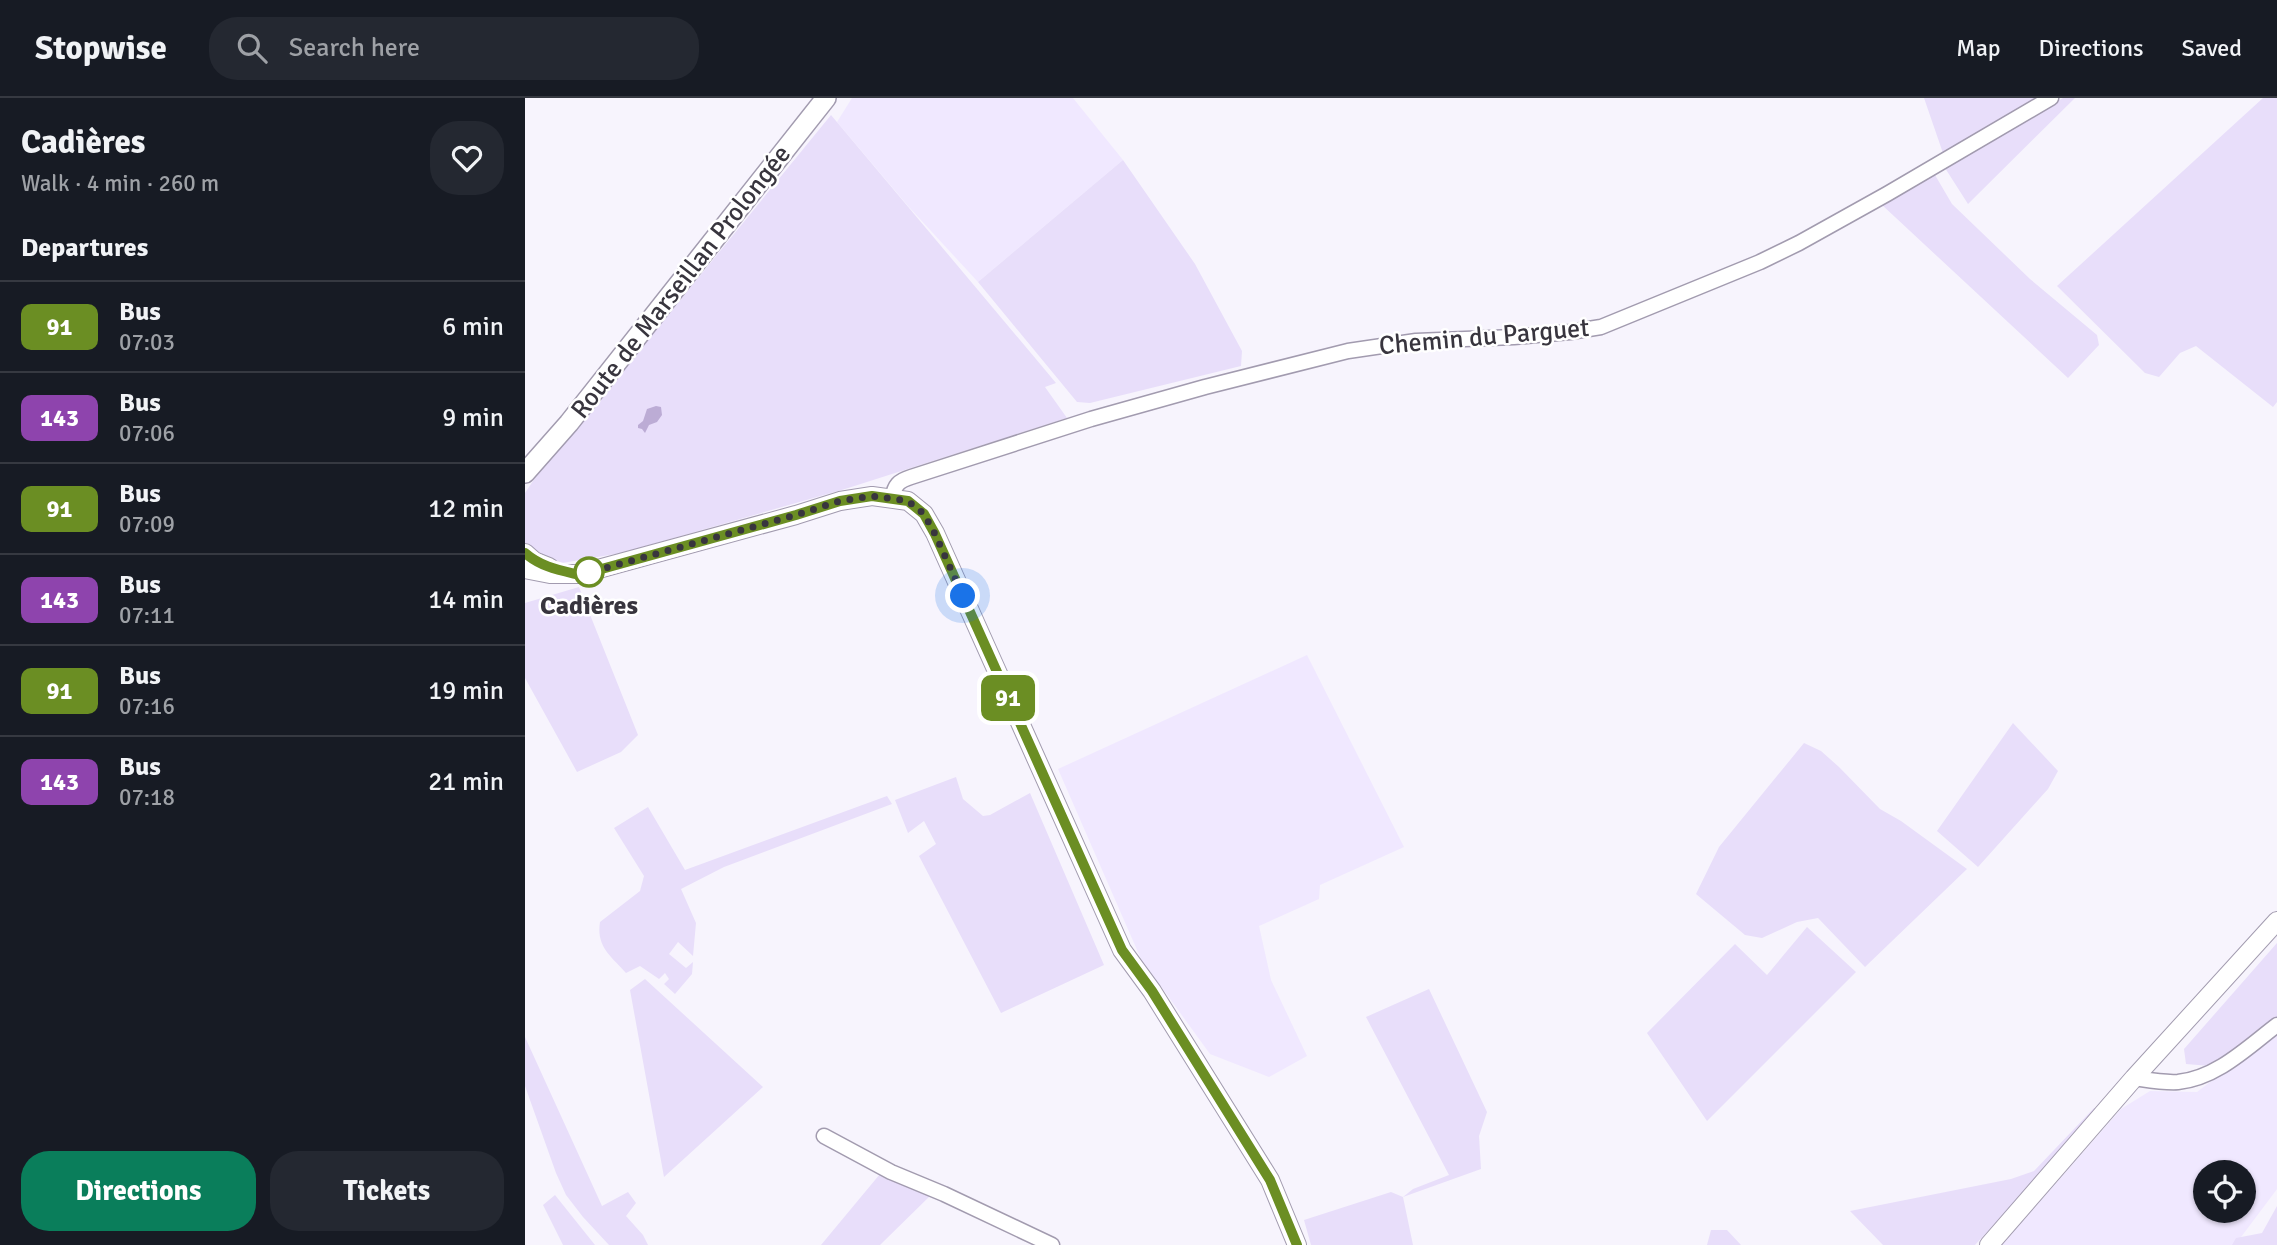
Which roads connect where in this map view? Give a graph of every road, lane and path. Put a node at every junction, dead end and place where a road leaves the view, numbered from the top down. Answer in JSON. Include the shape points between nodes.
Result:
{"nodes":[{"id":1,"x":826,"y":98,"type":"edge"},
{"id":2,"x":2051,"y":98,"type":"edge"},
{"id":3,"x":528,"y":472,"type":"edge"},
{"id":4,"x":893,"y":498,"type":"junction"},
{"id":5,"x":525,"y":553,"type":"edge"},
{"id":6,"x":525,"y":569,"type":"edge"},
{"id":7,"x":580,"y":575,"type":"junction"},
{"id":8,"x":2277,"y":921,"type":"edge"},
{"id":9,"x":2277,"y":1024,"type":"edge"},
{"id":10,"x":2134,"y":1078,"type":"junction"},
{"id":11,"x":824,"y":1136,"type":"dead end"},
{"id":12,"x":1052,"y":1245,"type":"edge"},
{"id":13,"x":1297,"y":1245,"type":"edge"},
{"id":14,"x":1989,"y":1245,"type":"edge"}],
"edges":[{"from":1,"to":3,"type":"main road","name":"Route de Marseillan Prolongée"},
{"from":2,"to":4,"type":"street","name":"Chemin du Parguet","via":[[1799,243],[1601,327],[1416,341],[1348,351],[1091,419],[950,464],[899,481]]},
{"from":4,"to":7,"type":"street","via":[[840,501]]},
{"from":4,"to":13,"type":"street","via":[[908,501],[924,514],[935,534],[1122,950],[1270,1180]]},
{"from":5,"to":7,"type":"street","via":[[553,569]]},
{"from":6,"to":7,"type":"street"},
{"from":8,"to":10,"type":"street"},
{"from":9,"to":10,"type":"street","via":[[2233,1059],[2192,1079]]},
{"from":10,"to":14,"type":"street"},
{"from":11,"to":12,"type":"street","via":[[891,1172]]}]}
